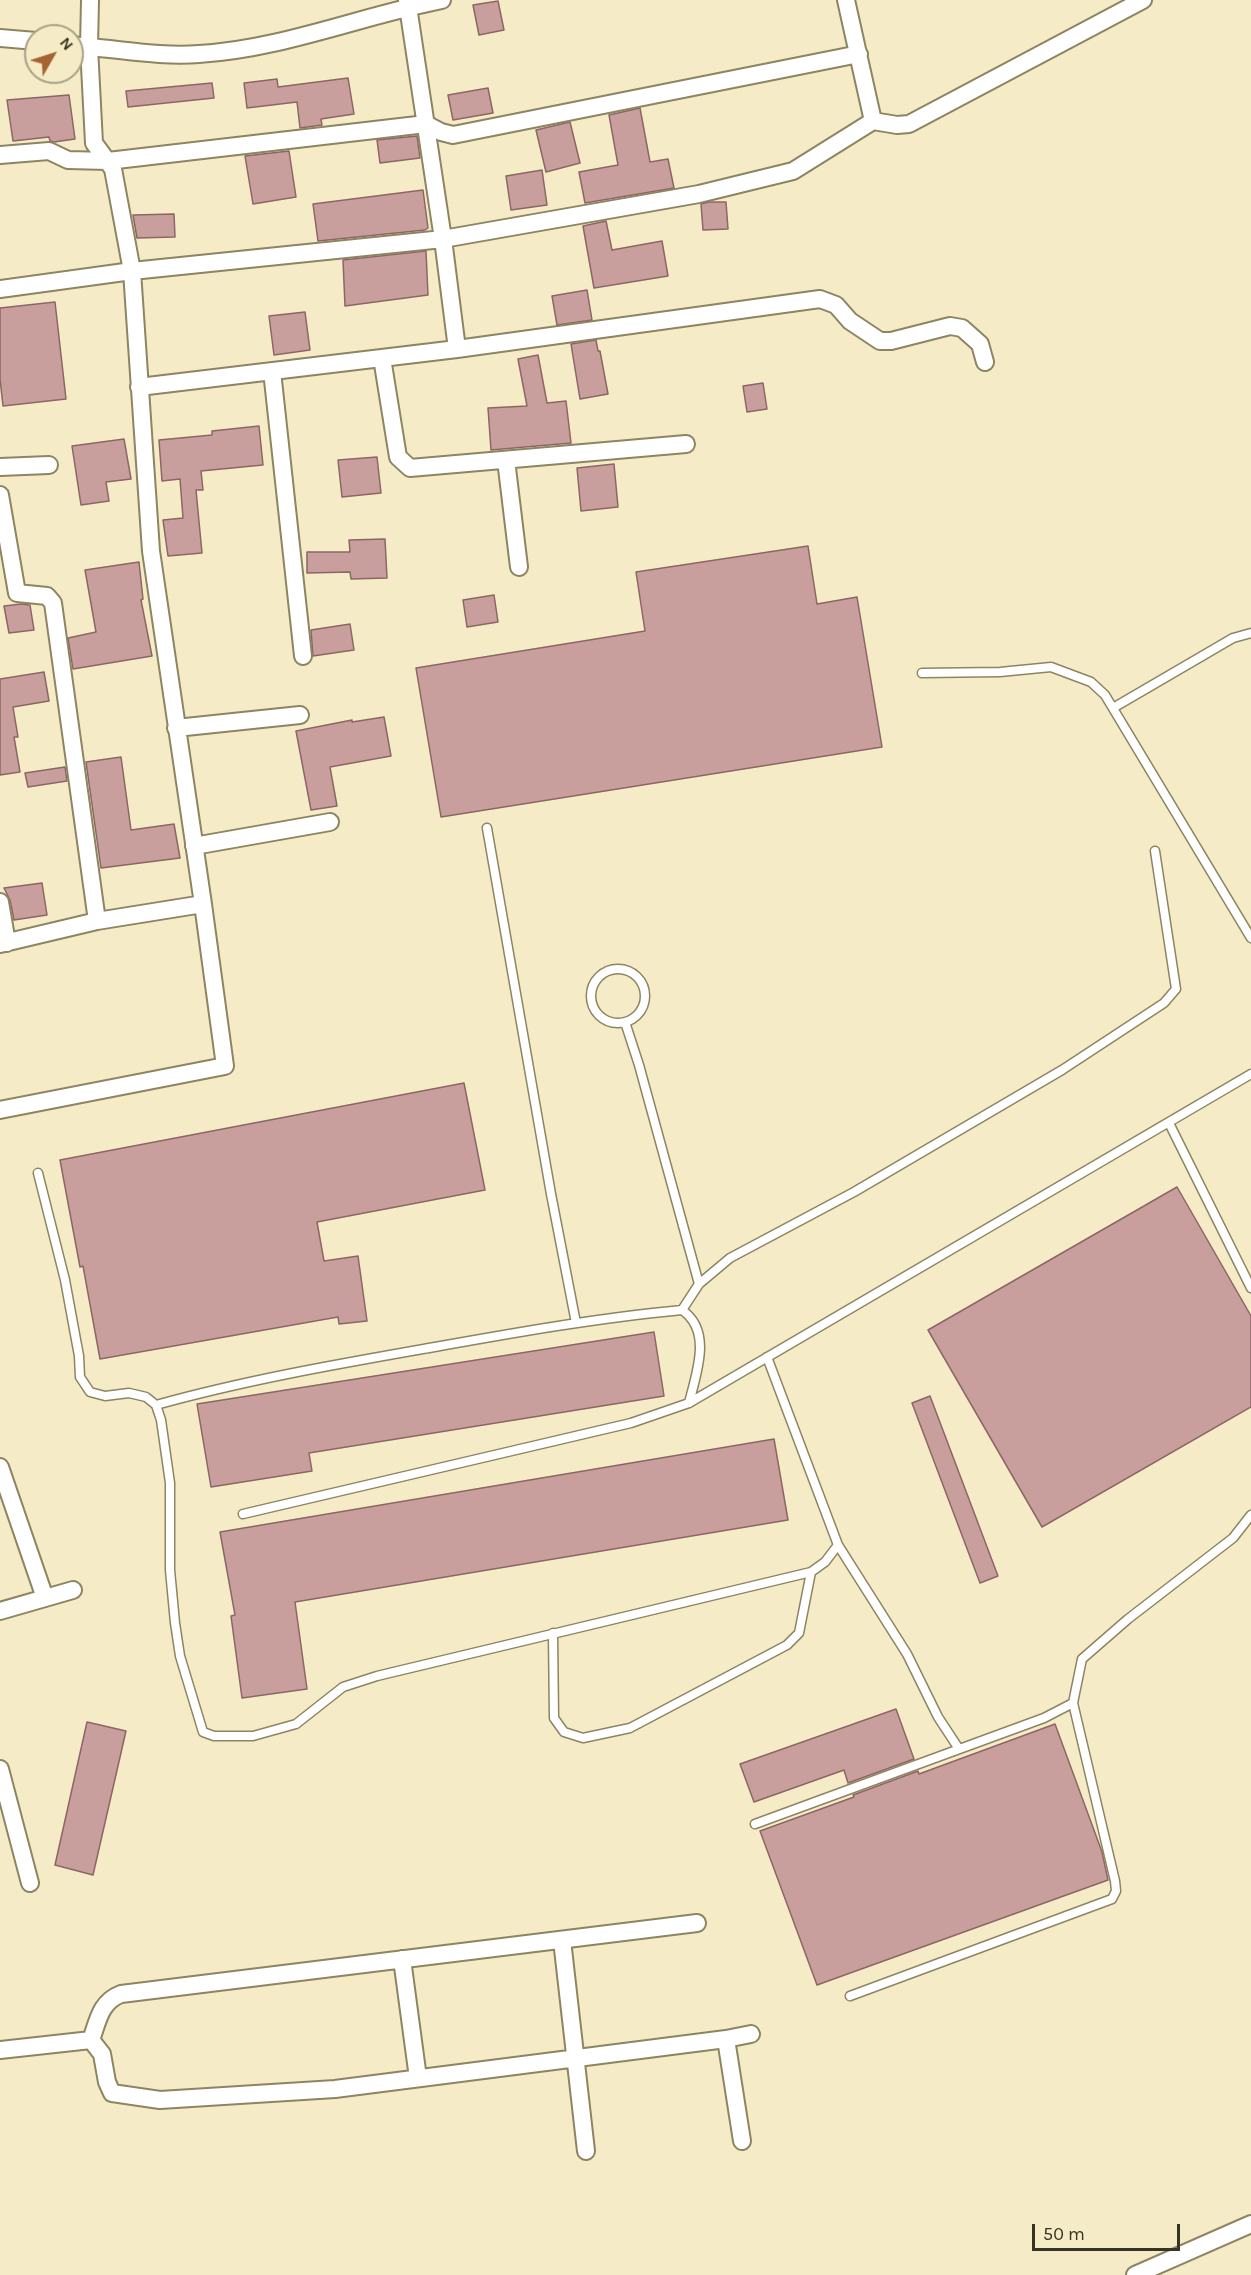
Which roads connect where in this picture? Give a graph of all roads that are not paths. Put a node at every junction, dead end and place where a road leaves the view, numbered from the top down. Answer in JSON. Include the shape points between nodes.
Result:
{"nodes":[{"id":1,"x":90,"y":0,"type":"edge"},
{"id":2,"x":442,"y":0,"type":"edge"},
{"id":3,"x":846,"y":0,"type":"edge"},
{"id":4,"x":1143,"y":0,"type":"edge"},
{"id":5,"x":407,"y":3,"type":"edge"},
{"id":6,"x":0,"y":38,"type":"edge"},
{"id":7,"x":24,"y":40,"type":"edge"},
{"id":8,"x":84,"y":46,"type":"edge"},
{"id":9,"x":89,"y":47,"type":"junction"},
{"id":10,"x":859,"y":54,"type":"junction"},
{"id":11,"x":873,"y":121,"type":"junction"},
{"id":12,"x":426,"y":124,"type":"junction"},
{"id":13,"x":0,"y":156,"type":"edge"},
{"id":14,"x":108,"y":161,"type":"junction"},
{"id":15,"x":443,"y":239,"type":"junction"},
{"id":16,"x":132,"y":271,"type":"junction"},
{"id":17,"x":0,"y":289,"type":"edge"},
{"id":18,"x":457,"y":349,"type":"junction"},
{"id":19,"x":382,"y":358,"type":"junction"},
{"id":20,"x":985,"y":362,"type":"dead end"},
{"id":21,"x":272,"y":371,"type":"junction"},
{"id":22,"x":139,"y":387,"type":"junction"},
{"id":23,"x":686,"y":444,"type":"dead end"},
{"id":24,"x":506,"y":460,"type":"junction"},
{"id":25,"x":49,"y":465,"type":"dead end"},
{"id":26,"x":0,"y":467,"type":"edge"},
{"id":27,"x":0,"y":495,"type":"edge"},
{"id":28,"x":519,"y":567,"type":"dead end"},
{"id":29,"x":0,"y":592,"type":"edge"},
{"id":30,"x":18,"y":593,"type":"junction"},
{"id":31,"x":1251,"y":633,"type":"edge"},
{"id":32,"x":303,"y":656,"type":"dead end"},
{"id":33,"x":922,"y":673,"type":"dead end"},
{"id":34,"x":1113,"y":708,"type":"junction"},
{"id":35,"x":300,"y":715,"type":"dead end"},
{"id":36,"x":176,"y":728,"type":"junction"},
{"id":37,"x":330,"y":822,"type":"dead end"},
{"id":38,"x":487,"y":828,"type":"dead end"},
{"id":39,"x":194,"y":846,"type":"junction"},
{"id":40,"x":1155,"y":851,"type":"dead end"},
{"id":41,"x":0,"y":902,"type":"edge"},
{"id":42,"x":203,"y":904,"type":"junction"},
{"id":43,"x":97,"y":921,"type":"junction"},
{"id":44,"x":1251,"y":938,"type":"edge"},
{"id":45,"x":4,"y":944,"type":"edge"},
{"id":46,"x":625,"y":1022,"type":"junction"},
{"id":47,"x":1251,"y":1074,"type":"edge"},
{"id":48,"x":0,"y":1110,"type":"edge"},
{"id":49,"x":1169,"y":1123,"type":"junction"},
{"id":50,"x":38,"y":1173,"type":"dead end"},
{"id":51,"x":699,"y":1284,"type":"junction"},
{"id":52,"x":1251,"y":1288,"type":"edge"},
{"id":53,"x":682,"y":1310,"type":"junction"},
{"id":54,"x":576,"y":1323,"type":"junction"},
{"id":55,"x":767,"y":1357,"type":"junction"},
{"id":56,"x":689,"y":1403,"type":"junction"},
{"id":57,"x":156,"y":1405,"type":"junction"},
{"id":58,"x":0,"y":1467,"type":"edge"},
{"id":59,"x":243,"y":1514,"type":"dead end"},
{"id":60,"x":1251,"y":1515,"type":"edge"},
{"id":61,"x":838,"y":1545,"type":"junction"},
{"id":62,"x":811,"y":1572,"type":"junction"},
{"id":63,"x":73,"y":1590,"type":"dead end"},
{"id":64,"x":45,"y":1598,"type":"junction"},
{"id":65,"x":0,"y":1611,"type":"edge"},
{"id":66,"x":554,"y":1633,"type":"junction"},
{"id":67,"x":1073,"y":1703,"type":"junction"},
{"id":68,"x":959,"y":1749,"type":"junction"},
{"id":69,"x":0,"y":1769,"type":"edge"},
{"id":70,"x":755,"y":1824,"type":"dead end"},
{"id":71,"x":30,"y":1883,"type":"dead end"},
{"id":72,"x":697,"y":1923,"type":"dead end"},
{"id":73,"x":562,"y":1940,"type":"junction"},
{"id":74,"x":402,"y":1959,"type":"junction"},
{"id":75,"x":850,"y":1996,"type":"dead end"},
{"id":76,"x":751,"y":2034,"type":"dead end"},
{"id":77,"x":726,"y":2039,"type":"junction"},
{"id":78,"x":91,"y":2040,"type":"junction"},
{"id":79,"x":0,"y":2050,"type":"edge"},
{"id":80,"x":575,"y":2057,"type":"junction"},
{"id":81,"x":418,"y":2078,"type":"junction"},
{"id":82,"x":742,"y":2141,"type":"dead end"},
{"id":83,"x":586,"y":2151,"type":"dead end"},
{"id":84,"x":1251,"y":2224,"type":"edge"},
{"id":85,"x":1136,"y":2275,"type":"edge"}],
"edges":[{"from":1,"to":9,"type":"street"},
{"from":2,"to":5,"type":"street"},
{"from":3,"to":10,"type":"street"},
{"from":4,"to":11,"type":"street","via":[[909,124]]},
{"from":5,"to":9,"type":"street","via":[[318,32],[231,51],[177,54]]},
{"from":5,"to":12,"type":"street"},
{"from":6,"to":7,"type":"street"},
{"from":8,"to":9,"type":"street"},
{"from":9,"to":14,"type":"street","via":[[94,143]]},
{"from":10,"to":11,"type":"street"},
{"from":10,"to":12,"type":"street","via":[[453,135]]},
{"from":11,"to":15,"type":"street","via":[[793,171],[699,194]]},
{"from":12,"to":14,"type":"street"},
{"from":12,"to":15,"type":"street"},
{"from":13,"to":14,"type":"street","via":[[49,152],[68,160]]},
{"from":14,"to":16,"type":"street"},
{"from":15,"to":16,"type":"street"},
{"from":15,"to":18,"type":"street"},
{"from":16,"to":17,"type":"street"},
{"from":16,"to":22,"type":"street"},
{"from":18,"to":19,"type":"street"},
{"from":18,"to":20,"type":"street","via":[[820,299],[836,305],[850,321],[880,341],[950,326],[962,328],[980,344]]},
{"from":19,"to":21,"type":"street"},
{"from":19,"to":24,"type":"street","via":[[398,457],[404,464],[410,468]]},
{"from":21,"to":22,"type":"street"},
{"from":21,"to":32,"type":"street"},
{"from":22,"to":36,"type":"street","via":[[151,551]]},
{"from":23,"to":24,"type":"street"},
{"from":24,"to":28,"type":"street"},
{"from":25,"to":26,"type":"street"},
{"from":27,"to":30,"type":"street"},
{"from":29,"to":30,"type":"street"},
{"from":30,"to":43,"type":"street","via":[[47,596],[53,603]]},
{"from":31,"to":34,"type":"lane","via":[[1233,638]]},
{"from":33,"to":34,"type":"lane","via":[[1052,667],[1091,682]]},
{"from":34,"to":44,"type":"lane"},
{"from":35,"to":36,"type":"street"},
{"from":36,"to":39,"type":"street"},
{"from":37,"to":39,"type":"street"},
{"from":38,"to":54,"type":"lane"},
{"from":39,"to":42,"type":"street"},
{"from":40,"to":51,"type":"lane","via":[[1176,989],[1164,1003],[983,1117],[730,1258]]},
{"from":41,"to":45,"type":"street"},
{"from":42,"to":43,"type":"street"},
{"from":42,"to":48,"type":"street","via":[[225,1066]]},
{"from":43,"to":45,"type":"street"},
{"from":46,"to":46,"type":"lane","via":[[608,1021],[592,1001],[594,984],[614,969],[638,978],[645,995],[640,1012]]},
{"from":46,"to":51,"type":"lane"},
{"from":47,"to":49,"type":"lane"},
{"from":49,"to":52,"type":"lane"},
{"from":49,"to":55,"type":"lane"},
{"from":50,"to":57,"type":"lane","via":[[65,1280],[80,1377],[90,1392],[105,1396],[129,1393],[146,1397]]},
{"from":51,"to":53,"type":"lane"},
{"from":53,"to":54,"type":"lane"},
{"from":53,"to":56,"type":"lane","via":[[690,1316],[701,1353]]},
{"from":54,"to":57,"type":"lane","via":[[230,1386]]},
{"from":55,"to":56,"type":"lane"},
{"from":55,"to":61,"type":"lane"},
{"from":56,"to":59,"type":"lane","via":[[630,1423]]},
{"from":57,"to":66,"type":"lane","via":[[170,1483],[170,1570],[175,1623],[180,1656],[203,1732],[214,1736],[253,1736],[286,1727],[296,1724],[343,1687]]},
{"from":58,"to":64,"type":"street"},
{"from":60,"to":67,"type":"lane","via":[[1233,1538],[1082,1659]]},
{"from":61,"to":62,"type":"lane"},
{"from":61,"to":68,"type":"lane","via":[[907,1654],[938,1717]]},
{"from":62,"to":66,"type":"lane"},
{"from":62,"to":66,"type":"lane","via":[[799,1633],[787,1645],[630,1728],[583,1738],[564,1732],[554,1718]]},
{"from":63,"to":64,"type":"street"},
{"from":64,"to":65,"type":"street"},
{"from":67,"to":68,"type":"lane","via":[[1044,1718]]},
{"from":67,"to":75,"type":"lane","via":[[1115,1881],[1112,1899]]},
{"from":68,"to":70,"type":"lane"},
{"from":69,"to":71,"type":"street"},
{"from":72,"to":73,"type":"street"},
{"from":73,"to":74,"type":"street"},
{"from":73,"to":80,"type":"street"},
{"from":74,"to":78,"type":"street","via":[[121,1994],[103,2006]]},
{"from":74,"to":81,"type":"street"},
{"from":76,"to":77,"type":"street"},
{"from":77,"to":80,"type":"street"},
{"from":77,"to":82,"type":"street"},
{"from":78,"to":79,"type":"street"},
{"from":78,"to":81,"type":"street","via":[[102,2054],[112,2093],[140,2098],[335,2089]]},
{"from":80,"to":81,"type":"street"},
{"from":80,"to":83,"type":"street"},
{"from":84,"to":85,"type":"street"}]}
